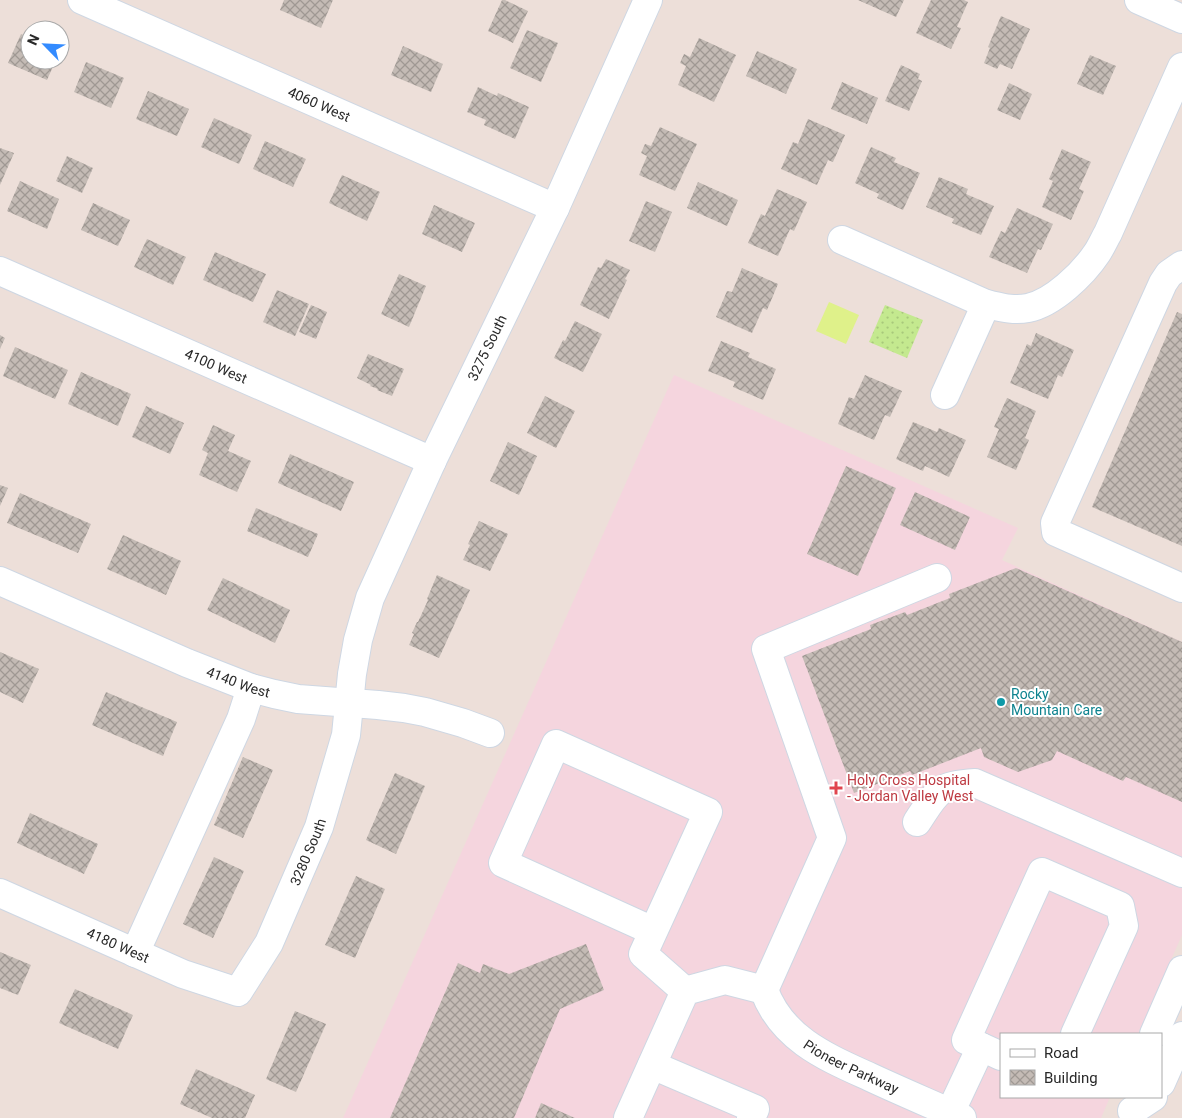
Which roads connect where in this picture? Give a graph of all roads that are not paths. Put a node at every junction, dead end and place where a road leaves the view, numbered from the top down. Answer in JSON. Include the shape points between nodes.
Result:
{"nodes":[{"id":1,"x":82,"y":0,"type":"edge"},
{"id":2,"x":648,"y":0,"type":"edge"},
{"id":3,"x":1139,"y":0,"type":"edge"},
{"id":4,"x":1182,"y":19,"type":"edge"},
{"id":5,"x":1182,"y":67,"type":"edge"},
{"id":6,"x":555,"y":208,"type":"junction"},
{"id":7,"x":842,"y":240,"type":"dead end"},
{"id":8,"x":1182,"y":265,"type":"edge"},
{"id":9,"x":0,"y":271,"type":"edge"},
{"id":10,"x":986,"y":304,"type":"junction"},
{"id":11,"x":945,"y":394,"type":"dead end"},
{"id":12,"x":432,"y":461,"type":"junction"},
{"id":13,"x":937,"y":578,"type":"dead end"},
{"id":14,"x":0,"y":581,"type":"edge"},
{"id":15,"x":1182,"y":588,"type":"edge"},
{"id":16,"x":251,"y":688,"type":"junction"},
{"id":17,"x":350,"y":703,"type":"junction"},
{"id":18,"x":490,"y":734,"type":"dead end"},
{"id":19,"x":917,"y":822,"type":"dead end"},
{"id":20,"x":1182,"y":873,"type":"edge"},
{"id":21,"x":0,"y":893,"type":"edge"},
{"id":22,"x":653,"y":932,"type":"junction"},
{"id":23,"x":134,"y":953,"type":"junction"},
{"id":24,"x":1182,"y":970,"type":"edge"},
{"id":25,"x":764,"y":990,"type":"junction"},
{"id":26,"x":685,"y":991,"type":"junction"},
{"id":27,"x":238,"y":992,"type":"joint"},
{"id":28,"x":1075,"y":1033,"type":"edge"},
{"id":29,"x":1154,"y":1033,"type":"edge"},
{"id":30,"x":1182,"y":1036,"type":"edge"},
{"id":31,"x":991,"y":1052,"type":"edge"},
{"id":32,"x":652,"y":1065,"type":"junction"},
{"id":33,"x":1162,"y":1081,"type":"edge"},
{"id":34,"x":917,"y":1109,"type":"edge"},
{"id":35,"x":956,"y":1115,"type":"edge"},
{"id":36,"x":628,"y":1118,"type":"edge"},
{"id":37,"x":752,"y":1118,"type":"edge"}],
"edges":[{"from":1,"to":6,"type":"street","name":"4060 West"},
{"from":2,"to":6,"type":"street","name":"3275 South"},
{"from":3,"to":4,"type":"street"},
{"from":5,"to":10,"type":"street","via":[[1097,254],[1062,290],[1045,302],[1028,308],[1007,309]]},
{"from":6,"to":12,"type":"street","name":"3275 South"},
{"from":7,"to":10,"type":"street"},
{"from":8,"to":15,"type":"street","via":[[1163,283],[1055,523],[1056,532]]},
{"from":9,"to":12,"type":"street","name":"4100 West"},
{"from":10,"to":11,"type":"street"},
{"from":12,"to":17,"type":"street","name":"3275 South","via":[[370,598],[358,640]]},
{"from":13,"to":25,"type":"street","via":[[766,649],[832,838]]},
{"from":14,"to":16,"type":"street","name":"4140 West"},
{"from":16,"to":17,"type":"street","name":"4140 West","via":[[298,699]]},
{"from":16,"to":23,"type":"street","via":[[241,719]]},
{"from":17,"to":18,"type":"street","name":"4140 West","via":[[425,712]]},
{"from":17,"to":27,"type":"street","name":"3280 South","via":[[346,735],[320,827],[268,943]]},
{"from":19,"to":20,"type":"street","via":[[936,794],[946,787],[975,783]]},
{"from":21,"to":23,"type":"street","name":"4180 West"},
{"from":22,"to":22,"type":"street","via":[[708,812],[556,744],[503,863]]},
{"from":22,"to":26,"type":"street","via":[[643,954]]},
{"from":23,"to":27,"type":"street","name":"4180 West"},
{"from":24,"to":29,"type":"street"},
{"from":25,"to":26,"type":"street","via":[[724,980]]},
{"from":25,"to":34,"type":"street","name":"Pioneer Parkway","via":[[769,1004],[798,1038]]},
{"from":26,"to":32,"type":"street"},
{"from":28,"to":31,"type":"street","via":[[1124,926],[1120,906],[1042,872],[966,1040]]},
{"from":30,"to":33,"type":"street"},
{"from":31,"to":35,"type":"street"},
{"from":32,"to":36,"type":"street"},
{"from":32,"to":37,"type":"street","via":[[756,1109]]},
{"from":34,"to":35,"type":"street","name":"Pioneer Parkway"}]}
